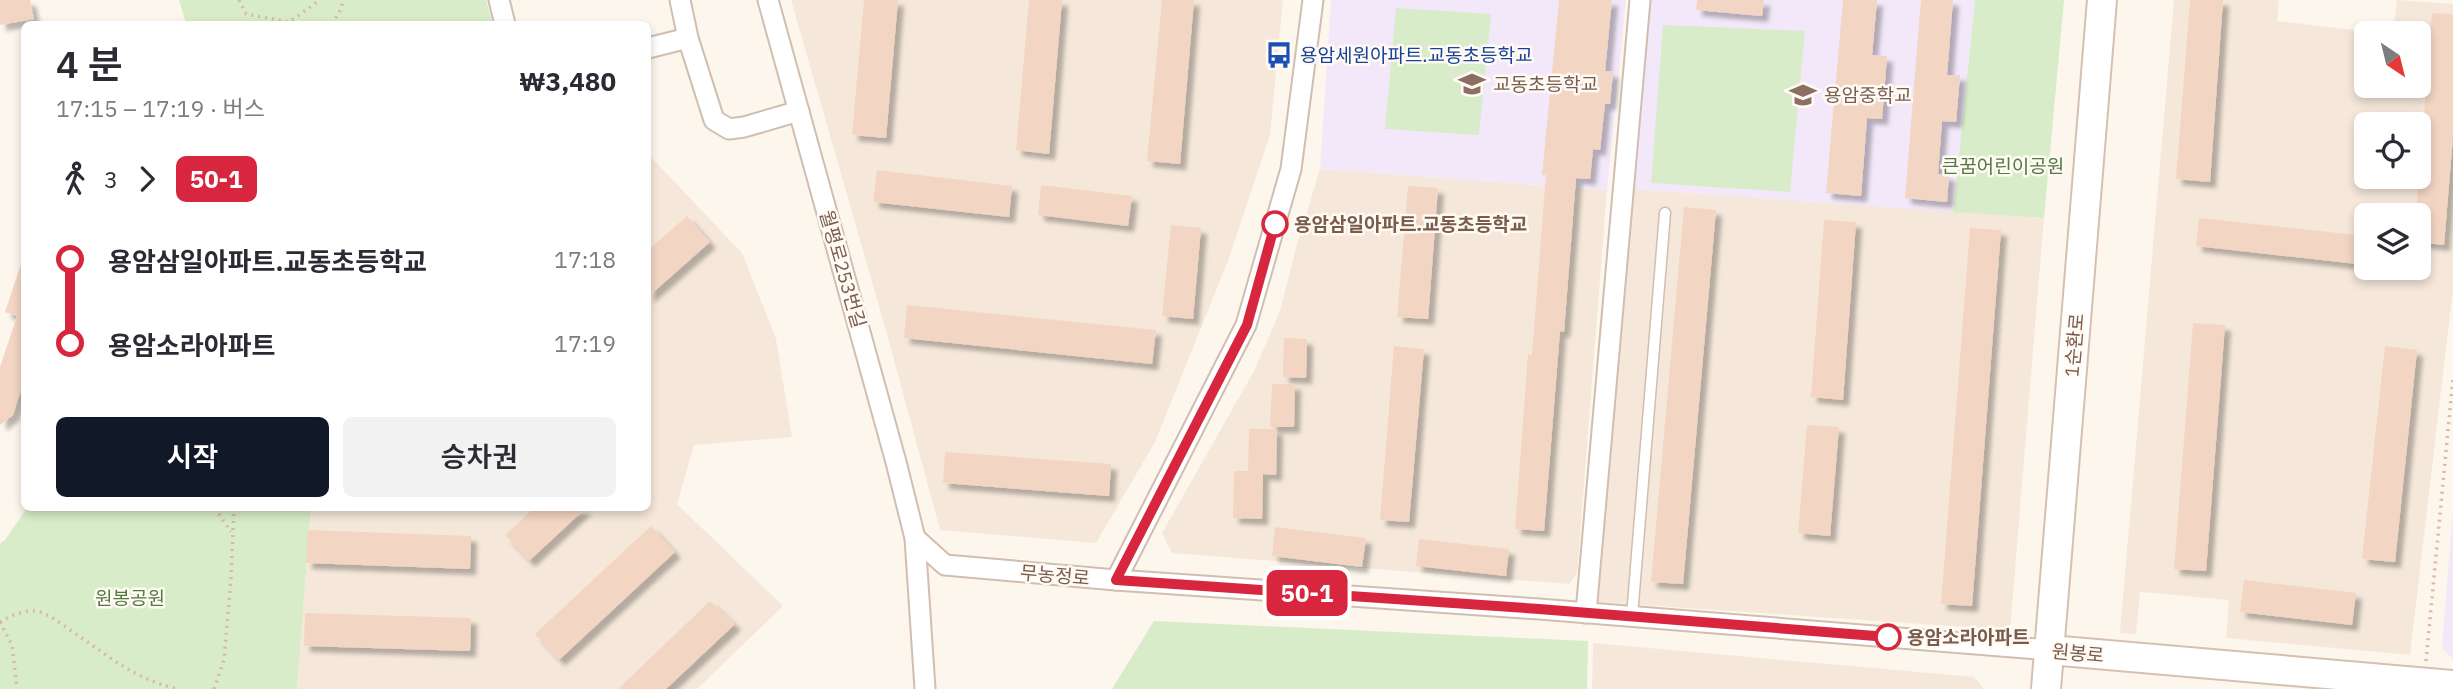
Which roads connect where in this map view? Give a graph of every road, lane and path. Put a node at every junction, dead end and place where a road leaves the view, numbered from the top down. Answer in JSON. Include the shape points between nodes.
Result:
{"nodes":[{"id":1,"x":239,"y":0,"type":"edge"},
{"id":2,"x":320,"y":0,"type":"edge"},
{"id":3,"x":343,"y":0,"type":"edge"},
{"id":4,"x":499,"y":0,"type":"edge"},
{"id":5,"x":680,"y":0,"type":"edge"},
{"id":6,"x":768,"y":0,"type":"edge"},
{"id":7,"x":1313,"y":0,"type":"edge"},
{"id":8,"x":1640,"y":0,"type":"edge"},
{"id":9,"x":2102,"y":0,"type":"edge"},
{"id":10,"x":2120,"y":0,"type":"edge"},
{"id":11,"x":284,"y":21,"type":"edge"},
{"id":12,"x":290,"y":21,"type":"edge"},
{"id":13,"x":334,"y":21,"type":"edge"},
{"id":14,"x":504,"y":21,"type":"edge"},
{"id":15,"x":688,"y":38,"type":"junction"},
{"id":16,"x":651,"y":47,"type":"edge"},
{"id":17,"x":799,"y":111,"type":"junction"},
{"id":18,"x":1665,"y":213,"type":"dead end"},
{"id":19,"x":2453,"y":378,"type":"edge"},
{"id":20,"x":217,"y":511,"type":"edge"},
{"id":21,"x":234,"y":511,"type":"edge"},
{"id":22,"x":233,"y":534,"type":"junction"},
{"id":23,"x":915,"y":538,"type":"junction"},
{"id":24,"x":1116,"y":580,"type":"junction"},
{"id":25,"x":1586,"y":613,"type":"junction"},
{"id":26,"x":1632,"y":617,"type":"junction"},
{"id":27,"x":0,"y":622,"type":"edge"},
{"id":28,"x":2059,"y":651,"type":"junction"},
{"id":29,"x":2424,"y":682,"type":"junction"},
{"id":30,"x":2453,"y":685,"type":"edge"},
{"id":31,"x":17,"y":689,"type":"edge"},
{"id":32,"x":179,"y":689,"type":"edge"},
{"id":33,"x":214,"y":689,"type":"edge"},
{"id":34,"x":925,"y":689,"type":"edge"},
{"id":35,"x":2046,"y":689,"type":"edge"},
{"id":36,"x":2065,"y":689,"type":"edge"}],
"edges":[{"from":1,"to":11,"type":"path","via":[[246,14]]},
{"from":2,"to":12,"type":"path"},
{"from":3,"to":13,"type":"path"},
{"from":4,"to":14,"type":"street"},
{"from":5,"to":15,"type":"street"},
{"from":6,"to":17,"type":"street","name":"월평로253번길"},
{"from":7,"to":24,"type":"street","name":"무농정로","via":[[1291,169],[1247,325]]},
{"from":8,"to":25,"type":"street"},
{"from":9,"to":28,"type":"street","name":"1순환로"},
{"from":10,"to":28,"type":"street","name":"1순환로"},
{"from":15,"to":16,"type":"street"},
{"from":15,"to":17,"type":"street","via":[[714,120],[729,129]]},
{"from":17,"to":23,"type":"street","name":"월평로253번길"},
{"from":18,"to":26,"type":"lane"},
{"from":19,"to":29,"type":"path"},
{"from":20,"to":22,"type":"path"},
{"from":21,"to":22,"type":"path"},
{"from":22,"to":33,"type":"path","via":[[224,660]]},
{"from":23,"to":24,"type":"street","name":"무농정로","via":[[945,565]]},
{"from":23,"to":34,"type":"street"},
{"from":24,"to":25,"type":"street","name":"원봉로"},
{"from":25,"to":26,"type":"street","name":"원봉로"},
{"from":26,"to":28,"type":"street","name":"원봉로"},
{"from":27,"to":31,"type":"path","via":[[12,645]]},
{"from":27,"to":32,"type":"path","via":[[12,614],[36,611],[155,684]]},
{"from":28,"to":29,"type":"street","name":"원봉로"},
{"from":28,"to":35,"type":"street","name":"1순환로"},
{"from":28,"to":36,"type":"street","name":"1순환로"},
{"from":29,"to":30,"type":"street","name":"원봉로"}]}
